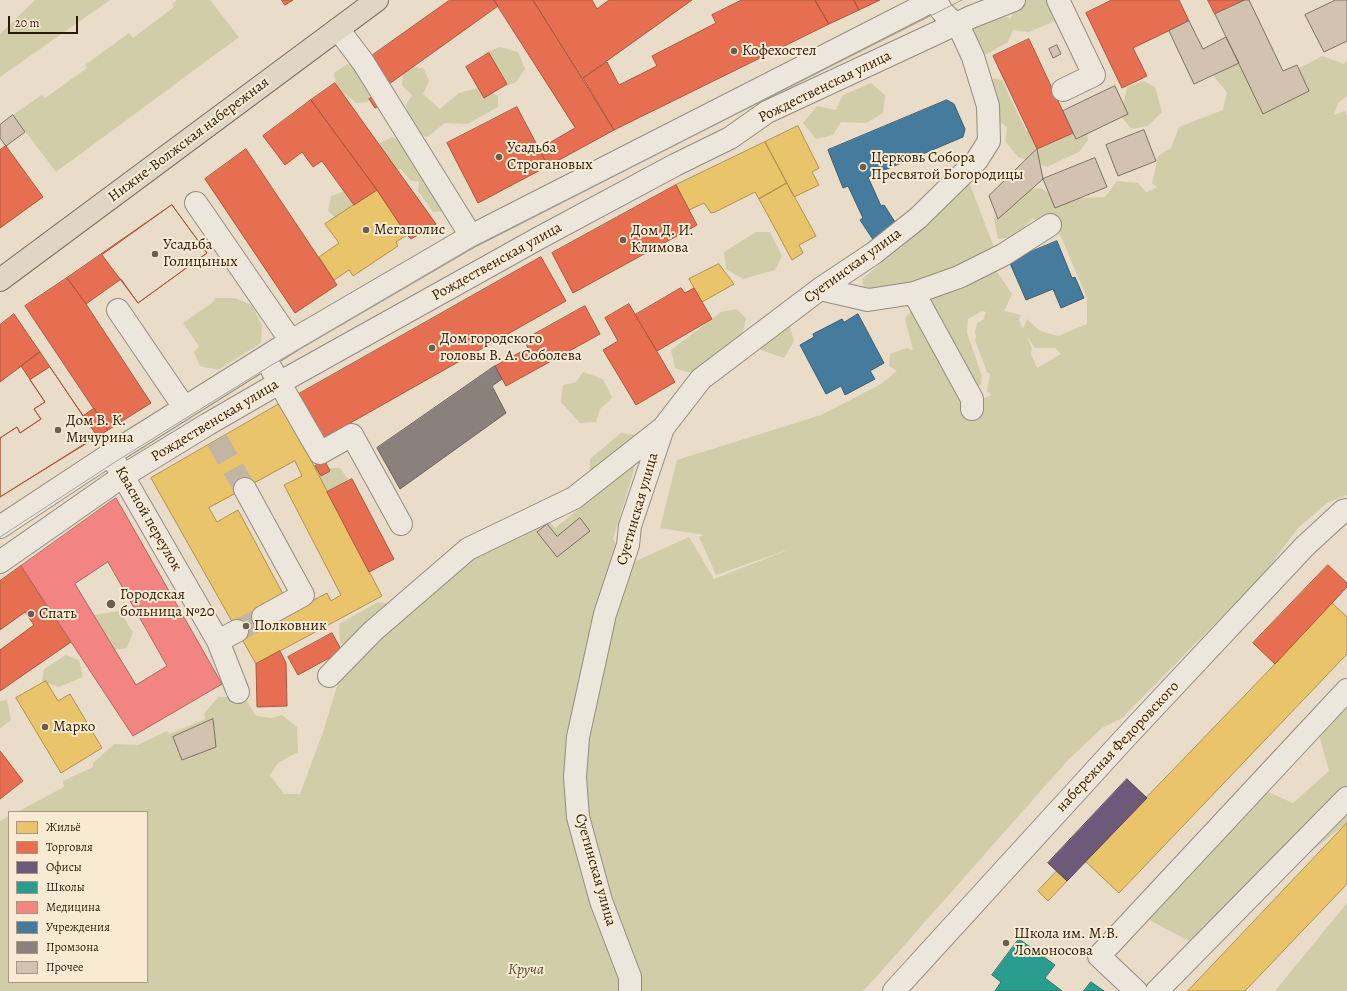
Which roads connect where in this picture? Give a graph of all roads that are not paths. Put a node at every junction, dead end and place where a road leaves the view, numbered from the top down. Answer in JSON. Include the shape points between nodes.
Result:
{"nodes":[{"id":1,"x":377,"y":0,"type":"edge"},
{"id":2,"x":1014,"y":0,"type":"edge"},
{"id":3,"x":1058,"y":0,"type":"edge"},
{"id":4,"x":941,"y":9,"type":"edge"},
{"id":5,"x":338,"y":29,"type":"junction"},
{"id":6,"x":1064,"y":90,"type":"dead end"},
{"id":7,"x":196,"y":203,"type":"dead end"},
{"id":8,"x":1050,"y":224,"type":"dead end"},
{"id":9,"x":471,"y":236,"type":"junction"},
{"id":10,"x":0,"y":280,"type":"edge"},
{"id":11,"x":820,"y":289,"type":"junction"},
{"id":12,"x":914,"y":294,"type":"junction"},
{"id":13,"x":118,"y":310,"type":"dead end"},
{"id":14,"x":291,"y":341,"type":"junction"},
{"id":15,"x":264,"y":357,"type":"junction"},
{"id":16,"x":279,"y":383,"type":"junction"},
{"id":17,"x":189,"y":404,"type":"junction"},
{"id":18,"x":972,"y":409,"type":"dead end"},
{"id":19,"x":663,"y":428,"type":"junction"},
{"id":20,"x":213,"y":432,"type":"junction"},
{"id":21,"x":109,"y":455,"type":"junction"},
{"id":22,"x":123,"y":476,"type":"junction"},
{"id":23,"x":245,"y":488,"type":"tunnel mouth"},
{"id":24,"x":1347,"y":510,"type":"edge"},
{"id":25,"x":401,"y":524,"type":"dead end"},
{"id":26,"x":0,"y":527,"type":"edge"},
{"id":27,"x":0,"y":562,"type":"edge"},
{"id":28,"x":263,"y":617,"type":"tunnel mouth"},
{"id":29,"x":237,"y":631,"type":"tunnel mouth"},
{"id":30,"x":218,"y":641,"type":"junction"},
{"id":31,"x":329,"y":676,"type":"dead end"},
{"id":32,"x":1347,"y":690,"type":"edge"},
{"id":33,"x":238,"y":692,"type":"dead end"},
{"id":34,"x":1347,"y":798,"type":"edge"},
{"id":35,"x":630,"y":991,"type":"edge"},
{"id":36,"x":894,"y":991,"type":"edge"},
{"id":37,"x":1136,"y":991,"type":"edge"},
{"id":38,"x":1157,"y":991,"type":"edge"}],
"edges":[{"from":1,"to":5,"type":"main road","name":"Нижне-Волжская набережная"},
{"from":2,"to":4,"type":"street","name":"Рождественская улица"},
{"from":3,"to":6,"type":"street","via":[[1094,75]]},
{"from":4,"to":9,"type":"street","name":"Рождественская улица"},
{"from":4,"to":11,"type":"street","name":"Суетинская улица","via":[[961,32],[973,56],[988,106],[989,141],[977,160],[918,218],[874,253]]},
{"from":4,"to":16,"type":"street","name":"Рождественская улица","via":[[767,112],[730,138],[539,238]]},
{"from":5,"to":9,"type":"street","via":[[363,62]]},
{"from":5,"to":10,"type":"main road","name":"Нижне-Волжская набережная"},
{"from":7,"to":14,"type":"street"},
{"from":8,"to":12,"type":"street","via":[[1003,256],[959,277]]},
{"from":9,"to":14,"type":"street","name":"Рождественская улица"},
{"from":11,"to":12,"type":"street","via":[[868,300]]},
{"from":11,"to":19,"type":"street","name":"Суетинская улица","via":[[701,379]]},
{"from":12,"to":18,"type":"street","via":[[972,399]]},
{"from":13,"to":17,"type":"street"},
{"from":14,"to":15,"type":"street","name":"Рождественская улица"},
{"from":15,"to":16,"type":"street"},
{"from":15,"to":17,"type":"street","name":"Рождественская улица"},
{"from":16,"to":20,"type":"street","name":"Рождественская улица"},
{"from":16,"to":25,"type":"street","via":[[320,453],[352,435]]},
{"from":17,"to":20,"type":"street"},
{"from":17,"to":21,"type":"street","name":"Рождественская улица"},
{"from":19,"to":31,"type":"street","via":[[574,498],[468,549],[373,631]]},
{"from":19,"to":35,"type":"street","name":"Суетинская улица","via":[[630,526],[628,545],[605,614],[578,737],[575,777],[578,817],[601,901],[630,976]]},
{"from":20,"to":22,"type":"street","name":"Рождественская улица"},
{"from":21,"to":22,"type":"street","name":"Квасной переулок"},
{"from":21,"to":26,"type":"street","name":"Рождественская улица"},
{"from":22,"to":27,"type":"street","name":"Рождественская улица"},
{"from":22,"to":30,"type":"street","name":"Квасной переулок"},
{"from":23,"to":28,"type":"street","via":[[303,595]]},
{"from":24,"to":36,"type":"street","name":"набережная Федоровского","via":[[1305,546]]},
{"from":29,"to":30,"type":"street"},
{"from":30,"to":33,"type":"street","name":"Квасной переулок"},
{"from":32,"to":37,"type":"street","via":[[1099,956]]},
{"from":34,"to":38,"type":"street"}]}
